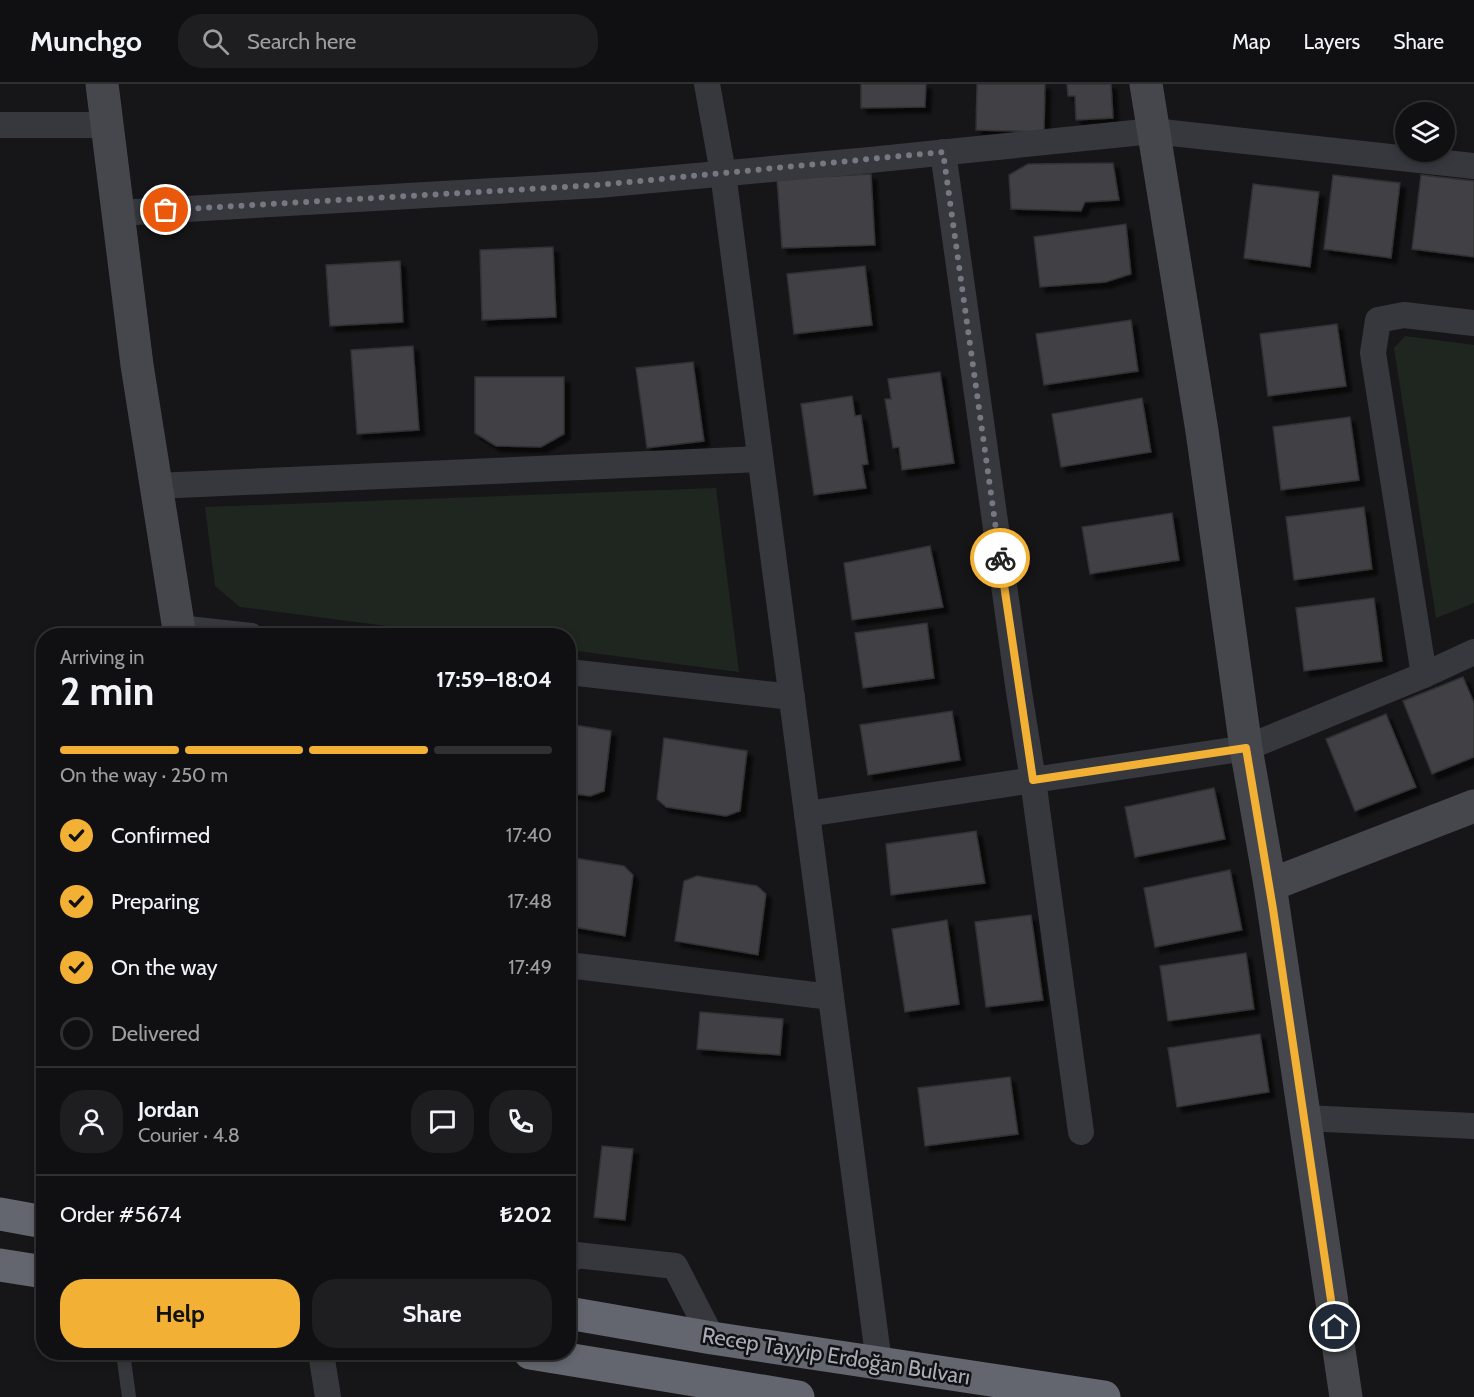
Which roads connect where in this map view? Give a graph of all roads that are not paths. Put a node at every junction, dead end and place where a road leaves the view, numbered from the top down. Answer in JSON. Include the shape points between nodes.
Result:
{"nodes":[{"id":1,"x":102,"y":84,"type":"edge"},
{"id":2,"x":707,"y":84,"type":"edge"},
{"id":3,"x":1146,"y":84,"type":"edge"},
{"id":4,"x":0,"y":125,"type":"edge"},
{"id":5,"x":108,"y":125,"type":"junction"},
{"id":6,"x":1154,"y":131,"type":"junction"},
{"id":7,"x":943,"y":152,"type":"junction"},
{"id":8,"x":1474,"y":166,"type":"edge"},
{"id":9,"x":723,"y":173,"type":"junction"},
{"id":10,"x":118,"y":213,"type":"junction"},
{"id":11,"x":1474,"y":323,"type":"edge"},
{"id":12,"x":760,"y":459,"type":"junction"},
{"id":13,"x":156,"y":486,"type":"junction"},
{"id":14,"x":178,"y":628,"type":"edge"},
{"id":15,"x":1474,"y":652,"type":"edge"},
{"id":16,"x":576,"y":673,"type":"edge"},
{"id":17,"x":1424,"y":675,"type":"junction"},
{"id":18,"x":792,"y":697,"type":"junction"},
{"id":19,"x":1246,"y":748,"type":"junction"},
{"id":20,"x":1033,"y":780,"type":"junction"},
{"id":21,"x":1474,"y":806,"type":"edge"},
{"id":22,"x":807,"y":814,"type":"junction"},
{"id":23,"x":1270,"y":885,"type":"junction"},
{"id":24,"x":576,"y":966,"type":"edge"},
{"id":25,"x":831,"y":997,"type":"junction"},
{"id":26,"x":1304,"y":1118,"type":"junction"},
{"id":27,"x":1474,"y":1126,"type":"edge"},
{"id":28,"x":1081,"y":1132,"type":"dead end"},
{"id":29,"x":0,"y":1214,"type":"edge"},
{"id":30,"x":36,"y":1221,"type":"edge"},
{"id":31,"x":576,"y":1255,"type":"edge"},
{"id":32,"x":0,"y":1265,"type":"edge"},
{"id":33,"x":36,"y":1271,"type":"edge"},
{"id":34,"x":576,"y":1314,"type":"edge"},
{"id":35,"x":712,"y":1338,"type":"junction"},
{"id":36,"x":124,"y":1360,"type":"edge"},
{"id":37,"x":322,"y":1360,"type":"edge"},
{"id":38,"x":573,"y":1360,"type":"edge"},
{"id":39,"x":879,"y":1363,"type":"junction"},
{"id":40,"x":129,"y":1397,"type":"edge"},
{"id":41,"x":328,"y":1397,"type":"edge"},
{"id":42,"x":798,"y":1397,"type":"edge"},
{"id":43,"x":1104,"y":1397,"type":"edge"},
{"id":44,"x":1346,"y":1397,"type":"edge"}],
"edges":[{"from":1,"to":5,"type":"street"},
{"from":2,"to":9,"type":"street"},
{"from":3,"to":6,"type":"street"},
{"from":4,"to":5,"type":"street"},
{"from":5,"to":10,"type":"street"},
{"from":6,"to":7,"type":"street"},
{"from":6,"to":8,"type":"street"},
{"from":6,"to":19,"type":"street","via":[[1202,431]]},
{"from":7,"to":9,"type":"street"},
{"from":7,"to":20,"type":"street"},
{"from":9,"to":10,"type":"street","via":[[598,185]]},
{"from":9,"to":12,"type":"street"},
{"from":10,"to":13,"type":"street"},
{"from":11,"to":17,"type":"street","via":[[1404,315],[1378,320],[1373,353]]},
{"from":12,"to":13,"type":"street"},
{"from":12,"to":18,"type":"street"},
{"from":13,"to":14,"type":"street"},
{"from":15,"to":17,"type":"street"},
{"from":16,"to":18,"type":"street"},
{"from":17,"to":19,"type":"street"},
{"from":18,"to":22,"type":"street"},
{"from":19,"to":20,"type":"street"},
{"from":19,"to":23,"type":"street"},
{"from":20,"to":22,"type":"street"},
{"from":20,"to":28,"type":"street"},
{"from":21,"to":23,"type":"street"},
{"from":22,"to":25,"type":"street"},
{"from":23,"to":26,"type":"street"},
{"from":24,"to":25,"type":"street"},
{"from":25,"to":39,"type":"street"},
{"from":26,"to":27,"type":"street"},
{"from":26,"to":44,"type":"street"},
{"from":29,"to":30,"type":"highway"},
{"from":31,"to":35,"type":"street","via":[[675,1266]]},
{"from":32,"to":33,"type":"highway"},
{"from":34,"to":35,"type":"highway","name":"Recep Tayyip Erdoğan Bulvarı"},
{"from":35,"to":39,"type":"highway","name":"Recep Tayyip Erdoğan Bulvarı"},
{"from":36,"to":40,"type":"lane"},
{"from":37,"to":41,"type":"street"},
{"from":38,"to":42,"type":"highway","name":"Recep Tayyip Erdoğan Bulvarı"},
{"from":39,"to":43,"type":"highway","name":"Recep Tayyip Erdoğan Bulvarı"}]}
